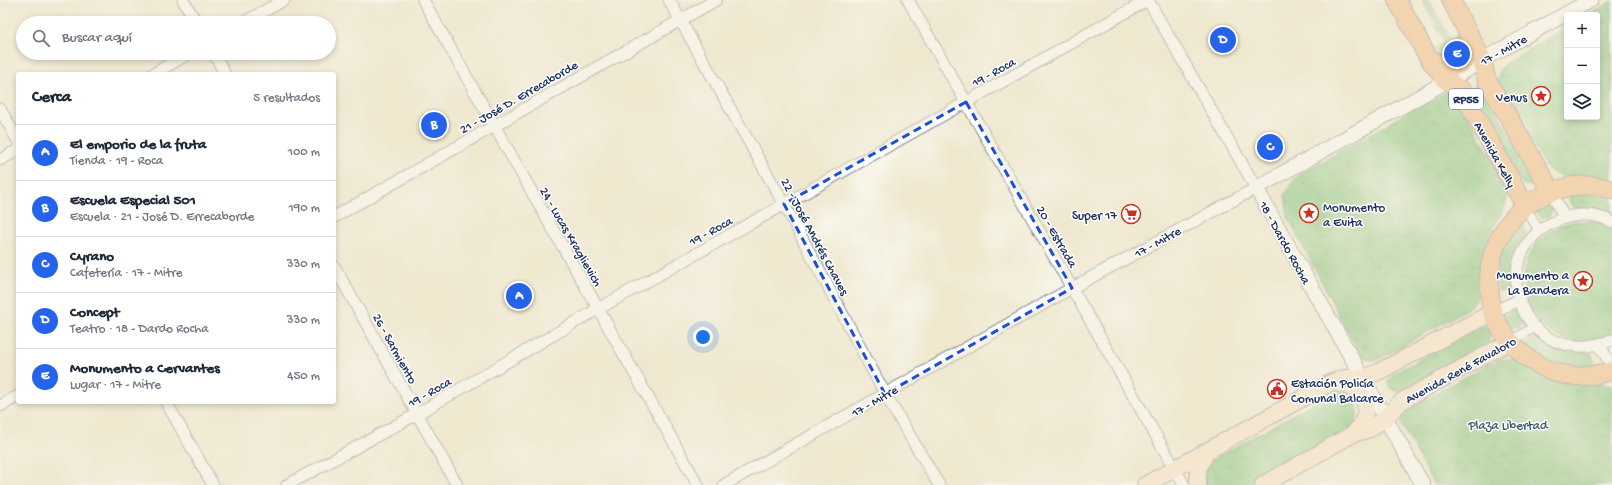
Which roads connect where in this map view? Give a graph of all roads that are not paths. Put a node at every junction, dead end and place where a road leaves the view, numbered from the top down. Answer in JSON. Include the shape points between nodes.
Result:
{"nodes":[{"id":1,"x":184,"y":0,"type":"edge"},
{"id":2,"x":284,"y":0,"type":"edge"},
{"id":3,"x":422,"y":0,"type":"edge"},
{"id":4,"x":669,"y":0,"type":"edge"},
{"id":5,"x":716,"y":0,"type":"edge"},
{"id":6,"x":908,"y":0,"type":"edge"},
{"id":7,"x":1148,"y":0,"type":"edge"},
{"id":8,"x":1397,"y":0,"type":"edge"},
{"id":9,"x":1451,"y":0,"type":"edge"},
{"id":10,"x":1591,"y":0,"type":"edge"},
{"id":11,"x":192,"y":16,"type":"edge"},
{"id":12,"x":255,"y":16,"type":"edge"},
{"id":13,"x":680,"y":20,"type":"junction"},
{"id":14,"x":1469,"y":32,"type":"junction"},
{"id":15,"x":1428,"y":57,"type":"junction"},
{"id":16,"x":178,"y":60,"type":"edge"},
{"id":17,"x":218,"y":60,"type":"edge"},
{"id":18,"x":1482,"y":60,"type":"junction"},
{"id":19,"x":157,"y":72,"type":"edge"},
{"id":20,"x":224,"y":72,"type":"edge"},
{"id":21,"x":1446,"y":80,"type":"junction"},
{"id":22,"x":966,"y":102,"type":"junction"},
{"id":23,"x":0,"y":109,"type":"edge"},
{"id":24,"x":494,"y":126,"type":"junction"},
{"id":25,"x":16,"y":137,"type":"edge"},
{"id":26,"x":16,"y":151,"type":"edge"},
{"id":27,"x":0,"y":160,"type":"edge"},
{"id":28,"x":1256,"y":188,"type":"junction"},
{"id":29,"x":1612,"y":190,"type":"edge"},
{"id":30,"x":1551,"y":191,"type":"junction"},
{"id":31,"x":784,"y":204,"type":"junction"},
{"id":32,"x":1525,"y":206,"type":"junction"},
{"id":33,"x":336,"y":216,"type":"edge"},
{"id":34,"x":1564,"y":217,"type":"junction"},
{"id":35,"x":1612,"y":222,"type":"edge"},
{"id":36,"x":1539,"y":231,"type":"junction"},
{"id":37,"x":336,"y":270,"type":"edge"},
{"id":38,"x":1072,"y":288,"type":"junction"},
{"id":39,"x":1519,"y":300,"type":"junction"},
{"id":40,"x":598,"y":309,"type":"junction"},
{"id":41,"x":1492,"y":312,"type":"junction"},
{"id":42,"x":1535,"y":327,"type":"junction"},
{"id":43,"x":1612,"y":340,"type":"edge"},
{"id":44,"x":1511,"y":341,"type":"junction"},
{"id":45,"x":1600,"y":345,"type":"junction"},
{"id":46,"x":1612,"y":366,"type":"edge"},
{"id":47,"x":1612,"y":372,"type":"edge"},
{"id":48,"x":1363,"y":378,"type":"junction"},
{"id":49,"x":1332,"y":382,"type":"junction"},
{"id":50,"x":885,"y":394,"type":"junction"},
{"id":51,"x":16,"y":397,"type":"edge"},
{"id":52,"x":167,"y":404,"type":"edge"},
{"id":53,"x":0,"y":406,"type":"edge"},
{"id":54,"x":417,"y":414,"type":"junction"},
{"id":55,"x":1385,"y":418,"type":"junction"},
{"id":56,"x":1353,"y":434,"type":"junction"},
{"id":57,"x":1207,"y":450,"type":"junction"},
{"id":58,"x":1174,"y":468,"type":"junction"},
{"id":59,"x":213,"y":485,"type":"edge"},
{"id":60,"x":287,"y":485,"type":"edge"},
{"id":61,"x":457,"y":485,"type":"edge"},
{"id":62,"x":698,"y":485,"type":"edge"},
{"id":63,"x":724,"y":485,"type":"edge"},
{"id":64,"x":939,"y":485,"type":"edge"},
{"id":65,"x":1145,"y":485,"type":"edge"},
{"id":66,"x":1184,"y":485,"type":"edge"},
{"id":67,"x":1198,"y":485,"type":"edge"},
{"id":68,"x":1263,"y":485,"type":"edge"},
{"id":69,"x":1423,"y":485,"type":"edge"}],
"edges":[{"from":1,"to":11,"type":"street"},
{"from":2,"to":12,"type":"street"},
{"from":3,"to":24,"type":"street","name":"24 - Lucas Kraglievich"},
{"from":4,"to":13,"type":"street","name":"22 - José Andrés Chaves"},
{"from":5,"to":13,"type":"street","name":"21 - José D. Errecaborde"},
{"from":6,"to":22,"type":"street","name":"20 - Estrada"},
{"from":7,"to":22,"type":"street","name":"19 - Roca"},
{"from":7,"to":28,"type":"street","name":"18 - Dardo Rocha"},
{"from":8,"to":15,"type":"main road","name":"Avenida Kelly","number":"RP55"},
{"from":9,"to":14,"type":"main road","number":"RP55"},
{"from":10,"to":18,"type":"street","name":"17 - Mitre"},
{"from":13,"to":24,"type":"street","name":"21 - José D. Errecaborde"},
{"from":13,"to":31,"type":"street","name":"22 - José Andrés Chaves"},
{"from":14,"to":15,"type":"main road","via":[[1471,48],[1468,56],[1460,64],[1447,67]]},
{"from":14,"to":18,"type":"main road","number":"RP55"},
{"from":15,"to":21,"type":"main road","name":"Avenida Kelly","number":"RP55"},
{"from":16,"to":19,"type":"street"},
{"from":17,"to":20,"type":"street"},
{"from":18,"to":21,"type":"street","name":"17 - Mitre"},
{"from":18,"to":30,"type":"main road","number":"RP55","via":[[1486,78]]},
{"from":21,"to":28,"type":"street","name":"17 - Mitre"},
{"from":21,"to":32,"type":"main road","name":"Avenida Kelly","number":"RP55","via":[[1462,91]]},
{"from":22,"to":31,"type":"street","name":"19 - Roca"},
{"from":22,"to":38,"type":"street","name":"20 - Estrada"},
{"from":23,"to":25,"type":"street"},
{"from":24,"to":33,"type":"street","name":"21 - José D. Errecaborde"},
{"from":24,"to":40,"type":"street","name":"24 - Lucas Kraglievich"},
{"from":26,"to":27,"type":"street"},
{"from":28,"to":38,"type":"street","name":"17 - Mitre"},
{"from":28,"to":48,"type":"street","name":"18 - Dardo Rocha"},
{"from":29,"to":30,"type":"main road","via":[[1578,186]]},
{"from":30,"to":32,"type":"main road"},
{"from":30,"to":34,"type":"street"},
{"from":31,"to":40,"type":"street","name":"19 - Roca"},
{"from":31,"to":50,"type":"street","name":"22 - José Andrés Chaves"},
{"from":32,"to":36,"type":"street","name":"Avenida Kelly"},
{"from":32,"to":41,"type":"main road","via":[[1506,226],[1490,262]]},
{"from":34,"to":35,"type":"street","via":[[1587,215]]},
{"from":34,"to":36,"type":"street","via":[[1549,223]]},
{"from":36,"to":39,"type":"street","via":[[1523,252],[1517,270],[1516,289]]},
{"from":37,"to":54,"type":"street","name":"26 - Sarmiento"},
{"from":38,"to":50,"type":"street","name":"17 - Mitre"},
{"from":38,"to":58,"type":"street","name":"20 - Estrada"},
{"from":39,"to":41,"type":"street"},
{"from":39,"to":42,"type":"street","via":[[1528,320]]},
{"from":40,"to":54,"type":"street","name":"19 - Roca"},
{"from":40,"to":62,"type":"street","name":"24 - Lucas Kraglievich"},
{"from":41,"to":44,"type":"main road"},
{"from":41,"to":48,"type":"main road"},
{"from":42,"to":44,"type":"street","name":"Avenida René Favaloro"},
{"from":42,"to":45,"type":"street","via":[[1555,342],[1575,347]]},
{"from":43,"to":45,"type":"street"},
{"from":44,"to":47,"type":"main road","via":[[1520,352],[1537,364],[1556,372],[1575,376],[1595,376]]},
{"from":44,"to":55,"type":"main road","name":"Avenida René Favaloro","via":[[1402,401]]},
{"from":45,"to":46,"type":"street"},
{"from":48,"to":49,"type":"main road","via":[[1343,378]]},
{"from":48,"to":55,"type":"street","name":"18 - Dardo Rocha"},
{"from":49,"to":56,"type":"main road","via":[[1352,388],[1364,400],[1365,419],[1362,426]]},
{"from":49,"to":57,"type":"main road"},
{"from":50,"to":63,"type":"street","name":"17 - Mitre"},
{"from":50,"to":64,"type":"street","name":"22 - José Andrés Chaves"},
{"from":51,"to":53,"type":"street"},
{"from":52,"to":59,"type":"street"},
{"from":54,"to":60,"type":"street","name":"19 - Roca"},
{"from":54,"to":61,"type":"street","name":"26 - Sarmiento"},
{"from":55,"to":56,"type":"main road","name":"Avenida René Favaloro","via":[[1370,429]]},
{"from":55,"to":69,"type":"street","name":"18 - Dardo Rocha"},
{"from":56,"to":68,"type":"main road","name":"Avenida René Favaloro"},
{"from":57,"to":58,"type":"main road"},
{"from":57,"to":67,"type":"main road","via":[[1198,470]]},
{"from":58,"to":65,"type":"main road"},
{"from":58,"to":66,"type":"street","name":"20 - Estrada"}]}
